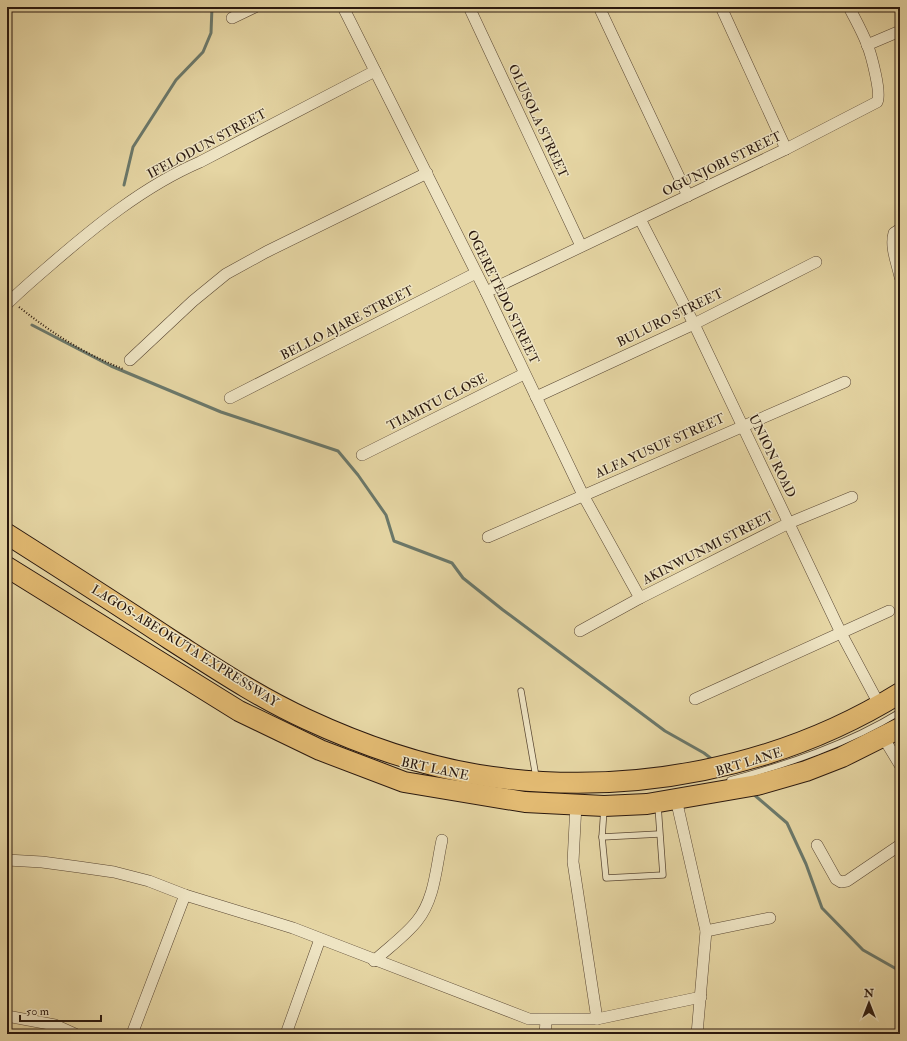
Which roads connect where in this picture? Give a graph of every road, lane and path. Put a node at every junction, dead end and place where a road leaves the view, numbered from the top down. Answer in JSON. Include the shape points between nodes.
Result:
{"nodes":[{"id":1,"x":255,"y":7,"type":"edge"},
{"id":2,"x":344,"y":7,"type":"edge"},
{"id":3,"x":469,"y":7,"type":"edge"},
{"id":4,"x":599,"y":7,"type":"edge"},
{"id":5,"x":721,"y":7,"type":"edge"},
{"id":6,"x":849,"y":7,"type":"edge"},
{"id":7,"x":232,"y":18,"type":"dead end"},
{"id":8,"x":900,"y":31,"type":"edge"},
{"id":9,"x":867,"y":45,"type":"junction"},
{"id":10,"x":375,"y":71,"type":"junction"},
{"id":11,"x":786,"y":149,"type":"junction"},
{"id":12,"x":427,"y":172,"type":"junction"},
{"id":13,"x":688,"y":196,"type":"junction"},
{"id":14,"x":640,"y":219,"type":"junction"},
{"id":15,"x":900,"y":229,"type":"edge"},
{"id":16,"x":581,"y":246,"type":"junction"},
{"id":17,"x":816,"y":262,"type":"dead end"},
{"id":18,"x":476,"y":273,"type":"junction"},
{"id":19,"x":900,"y":277,"type":"edge"},
{"id":20,"x":486,"y":292,"type":"junction"},
{"id":21,"x":8,"y":302,"type":"edge"},
{"id":22,"x":694,"y":324,"type":"junction"},
{"id":23,"x":130,"y":360,"type":"joint"},
{"id":24,"x":524,"y":374,"type":"junction"},
{"id":25,"x":845,"y":382,"type":"dead end"},
{"id":26,"x":536,"y":397,"type":"junction"},
{"id":27,"x":230,"y":398,"type":"dead end"},
{"id":28,"x":742,"y":425,"type":"junction"},
{"id":29,"x":362,"y":455,"type":"dead end"},
{"id":30,"x":583,"y":495,"type":"junction"},
{"id":31,"x":852,"y":497,"type":"dead end"},
{"id":32,"x":789,"y":523,"type":"junction"},
{"id":33,"x":7,"y":534,"type":"edge"},
{"id":34,"x":488,"y":537,"type":"dead end"},
{"id":35,"x":7,"y":567,"type":"edge"},
{"id":36,"x":640,"y":598,"type":"junction"},
{"id":37,"x":889,"y":612,"type":"dead end"},
{"id":38,"x":580,"y":631,"type":"dead end"},
{"id":39,"x":841,"y":633,"type":"junction"},
{"id":40,"x":521,"y":691,"type":"dead end"},
{"id":41,"x":900,"y":693,"type":"edge"},
{"id":42,"x":695,"y":699,"type":"dead end"},
{"id":43,"x":880,"y":706,"type":"junction"},
{"id":44,"x":900,"y":712,"type":"edge"},
{"id":45,"x":258,"y":713,"type":"dead end"},
{"id":46,"x":891,"y":733,"type":"edge"},
{"id":47,"x":900,"y":765,"type":"edge"},
{"id":48,"x":397,"y":772,"type":"dead end"},
{"id":49,"x":746,"y":774,"type":"junction"},
{"id":50,"x":412,"y":776,"type":"dead end"},
{"id":51,"x":533,"y":788,"type":"junction"},
{"id":52,"x":522,"y":795,"type":"dead end"},
{"id":53,"x":672,"y":796,"type":"junction"},
{"id":54,"x":579,"y":801,"type":"junction"},
{"id":55,"x":604,"y":806,"type":"junction"},
{"id":56,"x":659,"y":834,"type":"junction"},
{"id":57,"x":602,"y":837,"type":"junction"},
{"id":58,"x":442,"y":840,"type":"dead end"},
{"id":59,"x":817,"y":845,"type":"dead end"},
{"id":60,"x":900,"y":845,"type":"edge"},
{"id":61,"x":7,"y":860,"type":"edge"},
{"id":62,"x":185,"y":895,"type":"junction"},
{"id":63,"x":770,"y":918,"type":"dead end"},
{"id":64,"x":706,"y":930,"type":"junction"},
{"id":65,"x":320,"y":939,"type":"junction"},
{"id":66,"x":374,"y":960,"type":"junction"},
{"id":67,"x":701,"y":997,"type":"junction"},
{"id":68,"x":7,"y":1016,"type":"edge"},
{"id":69,"x":597,"y":1019,"type":"junction"},
{"id":70,"x":546,"y":1020,"type":"junction"},
{"id":71,"x":75,"y":1034,"type":"edge"},
{"id":72,"x":132,"y":1034,"type":"edge"},
{"id":73,"x":286,"y":1034,"type":"edge"},
{"id":74,"x":545,"y":1034,"type":"edge"},
{"id":75,"x":697,"y":1034,"type":"edge"}],
"edges":[{"from":1,"to":7,"type":"street"},
{"from":2,"to":10,"type":"street","name":"OGERETEDO STREET"},
{"from":3,"to":16,"type":"street","name":"OLUSOLA STREET"},
{"from":4,"to":13,"type":"street"},
{"from":5,"to":11,"type":"street"},
{"from":6,"to":9,"type":"street","name":"OGUNJOBI STREET"},
{"from":8,"to":9,"type":"street"},
{"from":9,"to":11,"type":"street","name":"OGUNJOBI STREET","via":[[878,89],[878,102]]},
{"from":10,"to":12,"type":"street","name":"OGERETEDO STREET"},
{"from":10,"to":21,"type":"street","name":"IFELODUN STREET","via":[[180,171],[151,189],[69,249]]},
{"from":11,"to":13,"type":"street","name":"OGUNJOBI STREET"},
{"from":12,"to":18,"type":"street","name":"OGERETEDO STREET"},
{"from":12,"to":23,"type":"street","via":[[226,274]]},
{"from":13,"to":14,"type":"street","name":"OGUNJOBI STREET"},
{"from":14,"to":16,"type":"street","name":"OGUNJOBI STREET"},
{"from":14,"to":22,"type":"street","name":"UNION ROAD"},
{"from":15,"to":19,"type":"street","via":[[894,233],[893,247]]},
{"from":16,"to":20,"type":"street","name":"OGUNJOBI STREET"},
{"from":17,"to":22,"type":"street","name":"BULURO STREET"},
{"from":18,"to":20,"type":"street","name":"OGERETEDO STREET"},
{"from":18,"to":27,"type":"street","name":"BELLO AJARE STREET"},
{"from":20,"to":24,"type":"street","name":"OGERETEDO STREET"},
{"from":21,"to":23,"type":"path","via":[[64,341],[105,362],[122,370]]},
{"from":22,"to":26,"type":"street","name":"BULURO STREET"},
{"from":22,"to":28,"type":"street","name":"UNION ROAD"},
{"from":24,"to":26,"type":"street","name":"OGERETEDO STREET"},
{"from":24,"to":29,"type":"street","name":"TIAMIYU CLOSE"},
{"from":25,"to":28,"type":"street","name":"ALFA YUSUF STREET"},
{"from":26,"to":30,"type":"street","name":"OGERETEDO STREET"},
{"from":28,"to":30,"type":"street","name":"ALFA YUSUF STREET"},
{"from":28,"to":32,"type":"street","name":"UNION ROAD"},
{"from":30,"to":34,"type":"street","name":"ALFA YUSUF STREET"},
{"from":30,"to":36,"type":"street","name":"OGERETEDO STREET"},
{"from":31,"to":32,"type":"street","name":"AKINWUNMI STREET"},
{"from":32,"to":36,"type":"street","name":"AKINWUNMI STREET"},
{"from":32,"to":39,"type":"street","name":"UNION ROAD"},
{"from":33,"to":51,"type":"highway","name":"LAGOS-ABEOKUTA EXPRESSWAY","via":[[252,692],[305,719],[369,746],[426,763]]},
{"from":35,"to":54,"type":"highway","name":"LAGOS-ABEOKUTA EXPRESSWAY","via":[[239,711],[320,750],[404,782],[525,802]]},
{"from":36,"to":38,"type":"street","name":"AKINWUNMI STREET"},
{"from":37,"to":39,"type":"street"},
{"from":39,"to":42,"type":"street"},
{"from":39,"to":43,"type":"street","name":"UNION ROAD"},
{"from":40,"to":51,"type":"lane"},
{"from":41,"to":43,"type":"highway","name":"LAGOS-ABEOKUTA EXPRESSWAY"},
{"from":43,"to":49,"type":"highway","name":"LAGOS-ABEOKUTA EXPRESSWAY","via":[[792,746]]},
{"from":44,"to":49,"type":"lane","name":"BRT LANE","via":[[833,746]]},
{"from":45,"to":48,"type":"lane","name":"BRT LANE","via":[[344,755]]},
{"from":46,"to":47,"type":"street"},
{"from":46,"to":49,"type":"highway","name":"LAGOS-ABEOKUTA EXPRESSWAY","via":[[806,771]]},
{"from":49,"to":51,"type":"highway","name":"LAGOS-ABEOKUTA EXPRESSWAY","via":[[708,768],[623,782]]},
{"from":49,"to":53,"type":"highway","name":"LAGOS-ABEOKUTA EXPRESSWAY","via":[[727,786]]},
{"from":50,"to":52,"type":"lane","name":"BRT LANE","via":[[442,784]]},
{"from":51,"to":54,"type":"lane"},
{"from":53,"to":55,"type":"highway","name":"LAGOS-ABEOKUTA EXPRESSWAY"},
{"from":53,"to":56,"type":"lane"},
{"from":53,"to":64,"type":"street"},
{"from":54,"to":55,"type":"highway","name":"LAGOS-ABEOKUTA EXPRESSWAY"},
{"from":54,"to":69,"type":"street","via":[[573,862]]},
{"from":55,"to":57,"type":"lane"},
{"from":56,"to":57,"type":"lane"},
{"from":56,"to":57,"type":"lane","via":[[662,875],[606,878]]},
{"from":58,"to":66,"type":"street","via":[[429,900],[424,911],[417,922]]},
{"from":59,"to":60,"type":"street","via":[[836,879],[841,882],[847,881]]},
{"from":61,"to":62,"type":"street","via":[[114,872],[149,881]]},
{"from":62,"to":65,"type":"street","via":[[262,917]]},
{"from":62,"to":72,"type":"street"},
{"from":63,"to":64,"type":"street"},
{"from":64,"to":67,"type":"street"},
{"from":65,"to":66,"type":"street"},
{"from":65,"to":73,"type":"street"},
{"from":66,"to":70,"type":"street","via":[[529,1020]]},
{"from":67,"to":69,"type":"street"},
{"from":67,"to":75,"type":"street"},
{"from":68,"to":71,"type":"street","via":[[55,1025]]},
{"from":69,"to":70,"type":"street"},
{"from":70,"to":74,"type":"street"}]}
